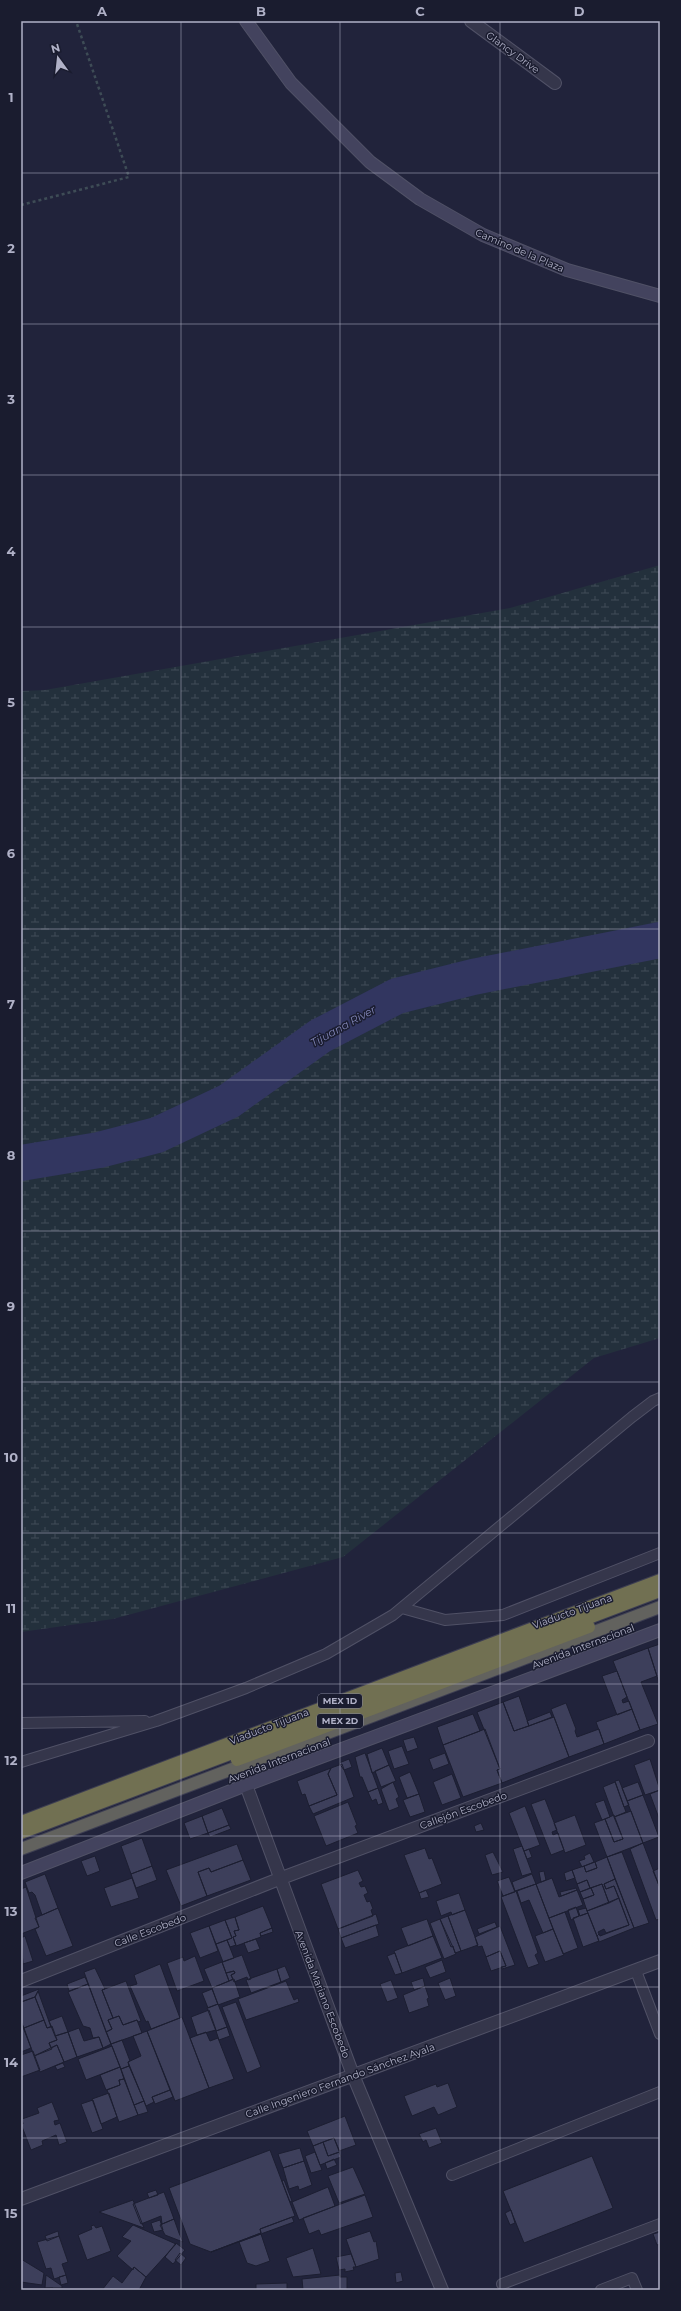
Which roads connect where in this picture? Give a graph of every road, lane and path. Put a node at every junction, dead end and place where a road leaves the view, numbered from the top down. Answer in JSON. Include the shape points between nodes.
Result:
{"nodes":[{"id":1,"x":76,"y":21,"type":"edge"},
{"id":2,"x":246,"y":21,"type":"edge"},
{"id":3,"x":471,"y":21,"type":"edge"},
{"id":4,"x":555,"y":83,"type":"dead end"},
{"id":5,"x":21,"y":205,"type":"edge"},
{"id":6,"x":660,"y":296,"type":"edge"},
{"id":7,"x":660,"y":1398,"type":"edge"},
{"id":8,"x":660,"y":1553,"type":"edge"},
{"id":9,"x":660,"y":1580,"type":"edge"},
{"id":10,"x":660,"y":1591,"type":"edge"},
{"id":11,"x":660,"y":1600,"type":"edge"},
{"id":12,"x":660,"y":1607,"type":"edge"},
{"id":13,"x":402,"y":1608,"type":"junction"},
{"id":14,"x":660,"y":1630,"type":"edge"},
{"id":15,"x":156,"y":1721,"type":"junction"},
{"id":16,"x":21,"y":1723,"type":"edge"},
{"id":17,"x":648,"y":1741,"type":"dead end"},
{"id":18,"x":21,"y":1762,"type":"edge"},
{"id":19,"x":246,"y":1785,"type":"junction"},
{"id":20,"x":21,"y":1822,"type":"edge"},
{"id":21,"x":21,"y":1833,"type":"edge"},
{"id":22,"x":21,"y":1841,"type":"edge"},
{"id":23,"x":21,"y":1849,"type":"edge"},
{"id":24,"x":21,"y":1874,"type":"edge"},
{"id":25,"x":279,"y":1879,"type":"junction"},
{"id":26,"x":660,"y":1961,"type":"edge"},
{"id":27,"x":636,"y":1971,"type":"junction"},
{"id":28,"x":21,"y":1981,"type":"edge"},
{"id":29,"x":660,"y":2034,"type":"edge"},
{"id":30,"x":353,"y":2075,"type":"junction"},
{"id":31,"x":660,"y":2092,"type":"edge"},
{"id":32,"x":452,"y":2175,"type":"dead end"},
{"id":33,"x":21,"y":2199,"type":"edge"},
{"id":34,"x":660,"y":2224,"type":"edge"},
{"id":35,"x":502,"y":2284,"type":"dead end"},
{"id":36,"x":442,"y":2290,"type":"edge"},
{"id":37,"x":601,"y":2290,"type":"edge"},
{"id":38,"x":637,"y":2290,"type":"edge"}],
"edges":[{"from":1,"to":5,"type":"path","via":[[129,177]]},
{"from":2,"to":6,"type":"main road","name":"Camino de la Plaza","via":[[291,83],[370,162],[420,199],[483,235],[567,270]]},
{"from":3,"to":4,"type":"street","name":"Glancy Drive"},
{"from":7,"to":13,"type":"lane","via":[[632,1417]]},
{"from":8,"to":13,"type":"lane","via":[[503,1615],[445,1620]]},
{"from":9,"to":20,"type":"highway","number":"MEX 1D"},
{"from":10,"to":21,"type":"highway","name":"Viaducto Tijuana","number":"MEX 2D"},
{"from":11,"to":22,"type":"highway","name":"Viaducto Tijuana","number":"MEX 2D"},
{"from":12,"to":23,"type":"highway","name":"Avenida Internacional","number":"MEX 1D"},
{"from":13,"to":15,"type":"lane","via":[[326,1654],[246,1688]]},
{"from":14,"to":19,"type":"main road","name":"Avenida Internacional"},
{"from":15,"to":16,"type":"lane"},
{"from":15,"to":18,"type":"lane"},
{"from":17,"to":25,"type":"street","name":"Callejón Escobedo"},
{"from":19,"to":24,"type":"main road","name":"Avenida Internacional"},
{"from":19,"to":25,"type":"street","name":"Avenida Mariano Escobedo"},
{"from":25,"to":28,"type":"street","name":"Calle Escobedo"},
{"from":25,"to":30,"type":"street","name":"Avenida Mariano Escobedo"},
{"from":26,"to":27,"type":"street","name":"Calle Ingeniero Fernando Sánchez Ayala"},
{"from":27,"to":29,"type":"lane"},
{"from":27,"to":30,"type":"street","name":"Calle Ingeniero Fernando Sánchez Ayala"},
{"from":30,"to":33,"type":"street","name":"Calle Ingeniero Fernando Sánchez Ayala"},
{"from":30,"to":36,"type":"street","name":"Avenida Mariano Escobedo"},
{"from":31,"to":32,"type":"lane"},
{"from":34,"to":35,"type":"lane"},
{"from":37,"to":38,"type":"lane","via":[[632,2278]]}]}
